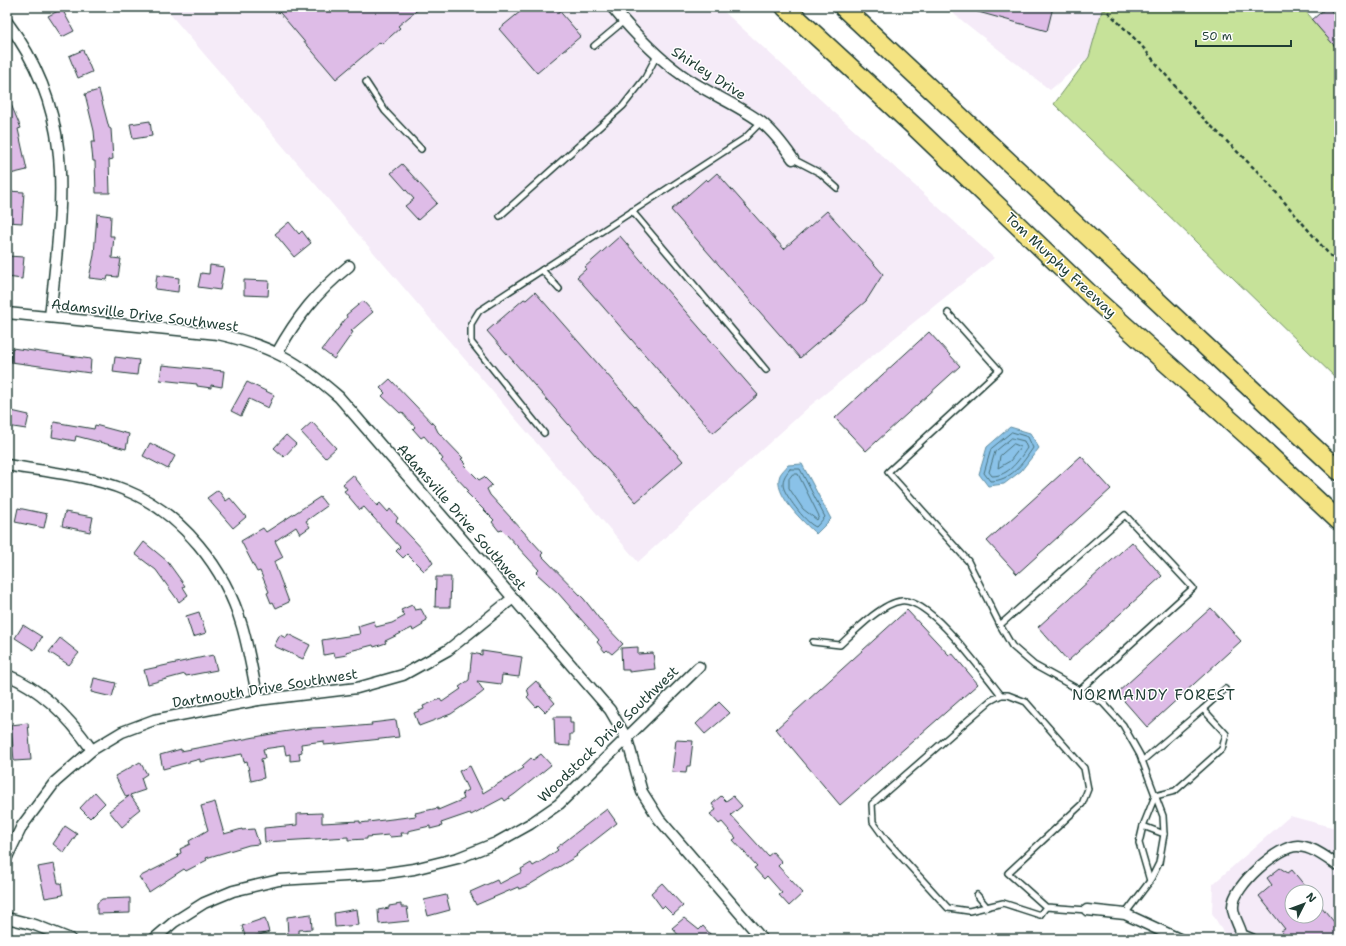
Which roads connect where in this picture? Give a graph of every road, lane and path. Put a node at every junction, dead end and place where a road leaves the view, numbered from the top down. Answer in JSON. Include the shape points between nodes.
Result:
{"nodes":[{"id":1,"x":612,"y":7,"type":"edge"},
{"id":2,"x":785,"y":7,"type":"edge"},
{"id":3,"x":843,"y":7,"type":"edge"},
{"id":4,"x":1103,"y":7,"type":"edge"},
{"id":5,"x":624,"y":21,"type":"junction"},
{"id":6,"x":7,"y":22,"type":"edge"},
{"id":7,"x":594,"y":46,"type":"dead end"},
{"id":8,"x":657,"y":55,"type":"junction"},
{"id":9,"x":366,"y":82,"type":"dead end"},
{"id":10,"x":761,"y":122,"type":"junction"},
{"id":11,"x":421,"y":149,"type":"dead end"},
{"id":12,"x":793,"y":159,"type":"joint"},
{"id":13,"x":837,"y":188,"type":"dead end"},
{"id":14,"x":632,"y":211,"type":"junction"},
{"id":15,"x":500,"y":216,"type":"dead end"},
{"id":16,"x":349,"y":266,"type":"dead end"},
{"id":17,"x":1339,"y":266,"type":"edge"},
{"id":18,"x":542,"y":270,"type":"junction"},
{"id":19,"x":559,"y":289,"type":"dead end"},
{"id":20,"x":7,"y":313,"type":"edge"},
{"id":21,"x":948,"y":313,"type":"dead end"},
{"id":22,"x":50,"y":317,"type":"junction"},
{"id":23,"x":277,"y":353,"type":"junction"},
{"id":24,"x":766,"y":370,"type":"dead end"},
{"id":25,"x":544,"y":433,"type":"dead end"},
{"id":26,"x":7,"y":465,"type":"edge"},
{"id":27,"x":1339,"y":471,"type":"edge"},
{"id":28,"x":1339,"y":520,"type":"edge"},
{"id":29,"x":513,"y":598,"type":"junction"},
{"id":30,"x":1000,"y":626,"type":"junction"},
{"id":31,"x":813,"y":642,"type":"dead end"},
{"id":32,"x":698,"y":667,"type":"dead end"},
{"id":33,"x":7,"y":675,"type":"edge"},
{"id":34,"x":1225,"y":689,"type":"dead end"},
{"id":35,"x":1080,"y":690,"type":"junction"},
{"id":36,"x":1001,"y":695,"type":"junction"},
{"id":37,"x":258,"y":700,"type":"junction"},
{"id":38,"x":1203,"y":709,"type":"junction"},
{"id":39,"x":627,"y":739,"type":"junction"},
{"id":40,"x":92,"y":750,"type":"junction"},
{"id":41,"x":1142,"y":761,"type":"junction"},
{"id":42,"x":1155,"y":796,"type":"junction"},
{"id":43,"x":1143,"y":826,"type":"junction"},
{"id":44,"x":1164,"y":834,"type":"junction"},
{"id":45,"x":7,"y":857,"type":"edge"},
{"id":46,"x":1339,"y":866,"type":"edge"},
{"id":47,"x":1150,"y":881,"type":"junction"},
{"id":48,"x":977,"y":895,"type":"dead end"},
{"id":49,"x":987,"y":907,"type":"junction"},
{"id":50,"x":1046,"y":907,"type":"junction"},
{"id":51,"x":1087,"y":910,"type":"joint"},
{"id":52,"x":1125,"y":914,"type":"junction"},
{"id":53,"x":7,"y":918,"type":"edge"},
{"id":54,"x":1240,"y":936,"type":"edge"},
{"id":55,"x":1253,"y":937,"type":"dead end"},
{"id":56,"x":70,"y":939,"type":"edge"},
{"id":57,"x":154,"y":939,"type":"edge"},
{"id":58,"x":762,"y":939,"type":"edge"},
{"id":59,"x":1179,"y":939,"type":"edge"}],
"edges":[{"from":1,"to":5,"type":"street","name":"Shirley Drive"},
{"from":2,"to":28,"type":"highway","name":"Tom Murphy Freeway","via":[[1096,300]]},
{"from":3,"to":27,"type":"highway"},
{"from":4,"to":17,"type":"path","via":[[1140,44],[1196,110],[1263,177]]},
{"from":5,"to":7,"type":"lane"},
{"from":5,"to":8,"type":"street","name":"Shirley Drive"},
{"from":6,"to":22,"type":"street","via":[[34,66],[44,90],[56,128],[60,155],[61,202]]},
{"from":8,"to":10,"type":"street","name":"Shirley Drive","via":[[682,76]]},
{"from":8,"to":15,"type":"lane","via":[[645,78],[623,106]]},
{"from":9,"to":11,"type":"lane","via":[[385,111]]},
{"from":10,"to":12,"type":"street","name":"Shirley Drive","via":[[779,139]]},
{"from":10,"to":14,"type":"lane","via":[[745,138]]},
{"from":12,"to":13,"type":"lane","via":[[820,173]]},
{"from":14,"to":18,"type":"lane"},
{"from":14,"to":24,"type":"lane"},
{"from":16,"to":23,"type":"street","via":[[307,305]]},
{"from":18,"to":19,"type":"lane"},
{"from":18,"to":25,"type":"lane","via":[[479,311],[471,324],[471,342]]},
{"from":20,"to":22,"type":"street","name":"Adamsville Drive Southwest"},
{"from":21,"to":30,"type":"lane","via":[[999,370],[888,472],[968,561]]},
{"from":22,"to":23,"type":"street","name":"Adamsville Drive Southwest","via":[[218,334],[248,341]]},
{"from":23,"to":29,"type":"street","name":"Adamsville Drive Southwest","via":[[311,373],[339,397]]},
{"from":26,"to":37,"type":"street","via":[[93,480],[126,490],[155,505],[173,519],[206,554],[225,584],[242,625]]},
{"from":29,"to":37,"type":"street","name":"Dartmouth Drive Southwest","via":[[448,650],[403,675],[358,688]]},
{"from":29,"to":39,"type":"street","name":"Adamsville Drive Southwest","via":[[610,710]]},
{"from":30,"to":35,"type":"lane","via":[[1012,646],[1034,665]]},
{"from":30,"to":35,"type":"lane","via":[[1125,515],[1193,588]]},
{"from":31,"to":36,"type":"lane","via":[[840,645],[886,607],[903,600],[914,603],[938,619]]},
{"from":32,"to":39,"type":"street","name":"Woodstock Drive Southwest"},
{"from":33,"to":40,"type":"street","via":[[38,693],[57,709]]},
{"from":34,"to":38,"type":"lane"},
{"from":35,"to":41,"type":"lane","via":[[1103,703],[1123,725]]},
{"from":36,"to":49,"type":"lane","via":[[990,700],[872,804],[873,822],[886,840],[948,908],[969,912]]},
{"from":36,"to":50,"type":"lane","via":[[1026,702],[1084,768],[1088,789],[1082,804],[1008,872]]},
{"from":37,"to":40,"type":"street","name":"Dartmouth Drive Southwest","via":[[154,720],[122,732]]},
{"from":38,"to":41,"type":"lane"},
{"from":38,"to":42,"type":"lane","via":[[1226,734],[1222,749],[1175,791]]},
{"from":39,"to":57,"type":"street","name":"Woodstock Drive Southwest","via":[[559,804],[496,843],[458,858],[414,869],[380,874],[279,880],[233,891],[204,903],[174,922]]},
{"from":39,"to":58,"type":"street","name":"Adamsville Drive Southwest","via":[[642,792],[659,819]]},
{"from":40,"to":45,"type":"street","name":"Dartmouth Drive Southwest","via":[[55,782],[22,826]]},
{"from":41,"to":42,"type":"lane"},
{"from":42,"to":43,"type":"lane"},
{"from":42,"to":44,"type":"lane","via":[[1163,816]]},
{"from":43,"to":44,"type":"lane"},
{"from":43,"to":47,"type":"lane","via":[[1139,843]]},
{"from":44,"to":47,"type":"lane","via":[[1159,863]]},
{"from":46,"to":54,"type":"street","via":[[1306,847],[1284,848],[1252,873],[1236,893],[1232,906]]},
{"from":47,"to":52,"type":"lane"},
{"from":48,"to":49,"type":"lane"},
{"from":49,"to":50,"type":"lane","via":[[1003,903],[1040,915]]},
{"from":50,"to":51,"type":"lane"},
{"from":51,"to":52,"type":"street"},
{"from":52,"to":59,"type":"street"},
{"from":53,"to":56,"type":"street","via":[[35,925]]},
{"from":54,"to":55,"type":"lane"}]}
